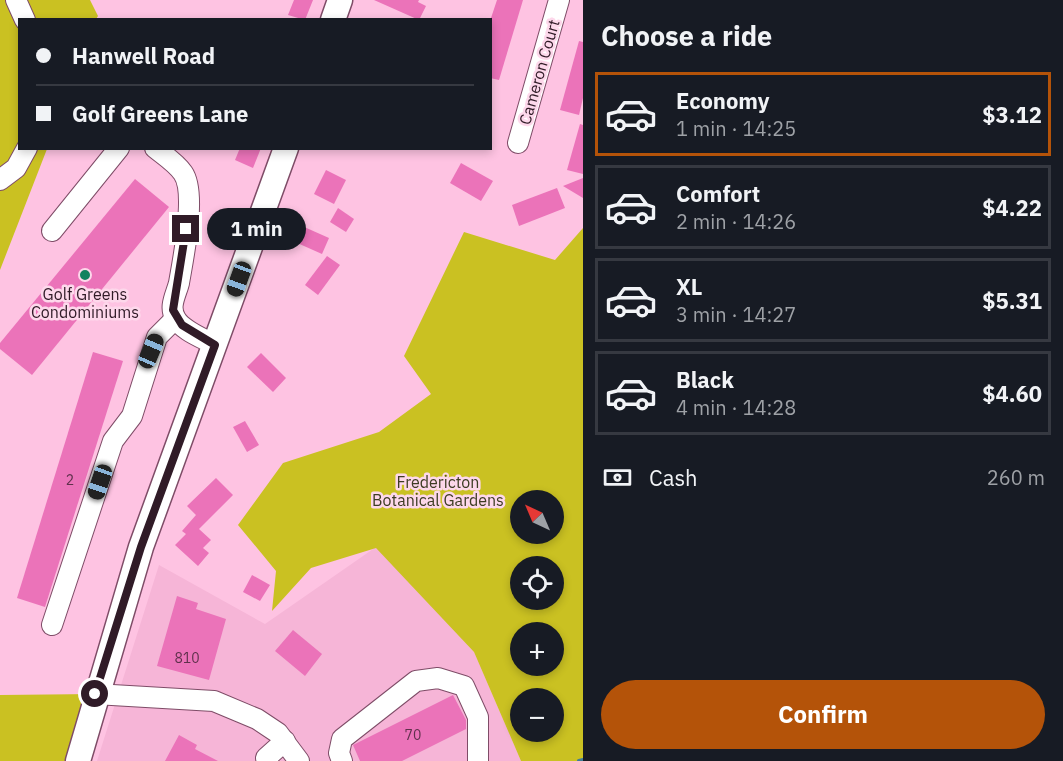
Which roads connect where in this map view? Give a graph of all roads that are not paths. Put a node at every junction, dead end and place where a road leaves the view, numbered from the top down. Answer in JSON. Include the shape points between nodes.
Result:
{"nodes":[{"id":1,"x":16,"y":0,"type":"edge"},
{"id":2,"x":340,"y":0,"type":"edge"},
{"id":3,"x":559,"y":0,"type":"edge"},
{"id":4,"x":24,"y":18,"type":"edge"},
{"id":5,"x":334,"y":18,"type":"edge"},
{"id":6,"x":518,"y":143,"type":"dead end"},
{"id":7,"x":26,"y":150,"type":"edge"},
{"id":8,"x":116,"y":150,"type":"edge"},
{"id":9,"x":157,"y":150,"type":"edge"},
{"id":10,"x":285,"y":150,"type":"edge"},
{"id":11,"x":0,"y":180,"type":"edge"},
{"id":12,"x":52,"y":231,"type":"dead end"},
{"id":13,"x":176,"y":319,"type":"junction"},
{"id":14,"x":215,"y":345,"type":"junction"},
{"id":15,"x":52,"y":625,"type":"dead end"},
{"id":16,"x":95,"y":694,"type":"junction"},
{"id":17,"x":285,"y":741,"type":"junction"},
{"id":18,"x":78,"y":761,"type":"edge"},
{"id":19,"x":268,"y":761,"type":"edge"},
{"id":20,"x":299,"y":761,"type":"edge"},
{"id":21,"x":342,"y":761,"type":"edge"},
{"id":22,"x":478,"y":761,"type":"edge"}],
"edges":[{"from":1,"to":4,"type":"street"},
{"from":2,"to":5,"type":"main road"},
{"from":3,"to":6,"type":"street","name":"Cameron Court"},
{"from":7,"to":11,"type":"street","via":[[16,168]]},
{"from":8,"to":12,"type":"street"},
{"from":9,"to":13,"type":"street","via":[[184,174],[188,185],[189,210],[173,299]]},
{"from":10,"to":14,"type":"main road"},
{"from":13,"to":14,"type":"street"},
{"from":13,"to":15,"type":"street","via":[[157,337],[132,416],[113,441]]},
{"from":14,"to":16,"type":"main road","via":[[141,547]]},
{"from":16,"to":17,"type":"street","via":[[214,701],[257,719]]},
{"from":16,"to":18,"type":"main road"},
{"from":17,"to":19,"type":"street","via":[[266,758]]},
{"from":17,"to":20,"type":"street"},
{"from":21,"to":22,"type":"street","via":[[342,739],[416,681],[438,678],[465,686],[478,717]]}]}
